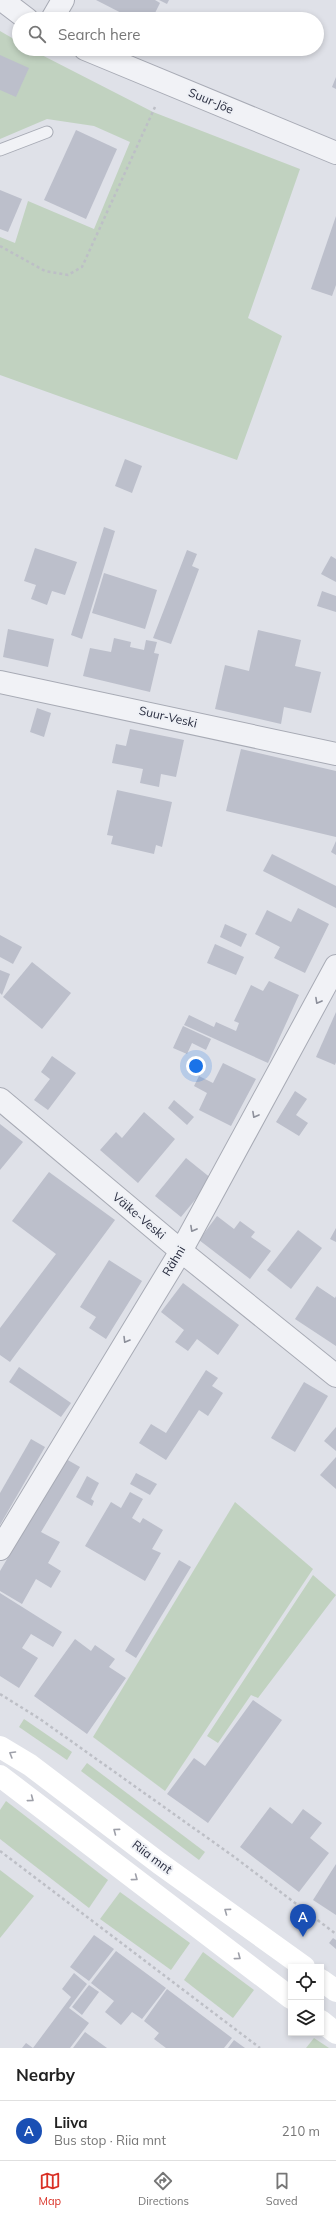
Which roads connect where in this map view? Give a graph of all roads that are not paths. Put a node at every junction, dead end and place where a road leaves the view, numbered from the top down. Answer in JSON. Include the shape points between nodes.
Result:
{"nodes":[{"id":1,"x":2,"y":0,"type":"edge"},
{"id":2,"x":62,"y":0,"type":"edge"},
{"id":3,"x":18,"y":12,"type":"edge"},
{"id":4,"x":56,"y":12,"type":"edge"},
{"id":5,"x":102,"y":56,"type":"edge"},
{"id":6,"x":47,"y":132,"type":"dead end"},
{"id":7,"x":0,"y":150,"type":"edge"},
{"id":8,"x":336,"y":153,"type":"edge"},
{"id":9,"x":0,"y":682,"type":"edge"},
{"id":10,"x":336,"y":754,"type":"edge"},
{"id":11,"x":335,"y":970,"type":"edge"},
{"id":12,"x":0,"y":1098,"type":"edge"},
{"id":13,"x":181,"y":1251,"type":"junction"},
{"id":14,"x":336,"y":1376,"type":"edge"},
{"id":15,"x":0,"y":1549,"type":"edge"},
{"id":16,"x":0,"y":1747,"type":"edge"},
{"id":17,"x":0,"y":1776,"type":"edge"},
{"id":18,"x":300,"y":1964,"type":"edge"},
{"id":19,"x":324,"y":1982,"type":"edge"},
{"id":20,"x":336,"y":1991,"type":"edge"},
{"id":21,"x":288,"y":1996,"type":"edge"},
{"id":22,"x":324,"y":2023,"type":"edge"},
{"id":23,"x":336,"y":2032,"type":"edge"}],
"edges":[{"from":1,"to":3,"type":"street"},
{"from":2,"to":4,"type":"street"},
{"from":5,"to":8,"type":"street","name":"Suur-Jõe"},
{"from":6,"to":7,"type":"lane"},
{"from":9,"to":10,"type":"street","name":"Suur-Veski"},
{"from":11,"to":13,"type":"street","name":"Rähni","one_way":true},
{"from":12,"to":13,"type":"street","name":"Väike-Veski"},
{"from":13,"to":14,"type":"street","name":"Väike-Veski"},
{"from":13,"to":15,"type":"street","name":"Rähni","one_way":true},
{"from":18,"to":16,"type":"main road","name":"Riia mnt","one_way":true,"via":[[159,1863],[30,1765]]},
{"from":17,"to":21,"type":"main road","one_way":true},
{"from":19,"to":20,"type":"main road"},
{"from":22,"to":23,"type":"main road"}]}
